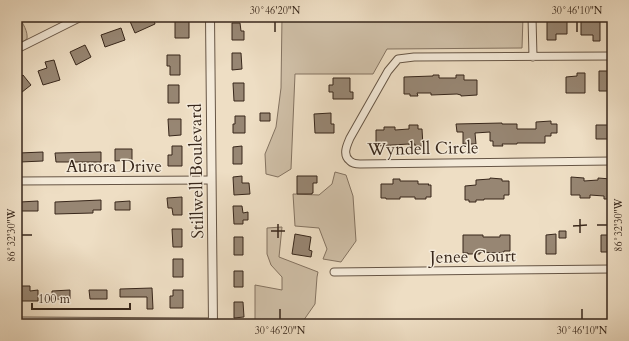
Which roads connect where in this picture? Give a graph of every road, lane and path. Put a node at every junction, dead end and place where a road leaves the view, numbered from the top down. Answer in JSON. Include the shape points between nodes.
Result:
{"nodes":[{"id":1,"x":81,"y":17,"type":"edge"},
{"id":2,"x":210,"y":17,"type":"edge"},
{"id":3,"x":532,"y":17,"type":"edge"},
{"id":4,"x":17,"y":49,"type":"edge"},
{"id":5,"x":612,"y":56,"type":"edge"},
{"id":6,"x":533,"y":57,"type":"junction"},
{"id":7,"x":612,"y":161,"type":"edge"},
{"id":8,"x":211,"y":180,"type":"junction"},
{"id":9,"x":17,"y":181,"type":"edge"},
{"id":10,"x":612,"y":269,"type":"edge"},
{"id":11,"x":334,"y":272,"type":"dead end"},
{"id":12,"x":17,"y":321,"type":"edge"},
{"id":13,"x":213,"y":323,"type":"edge"}],
"edges":[{"from":1,"to":4,"type":"street"},
{"from":2,"to":8,"type":"street","name":"Stillwell Boulevard"},
{"from":3,"to":6,"type":"street"},
{"from":5,"to":6,"type":"street","name":"Wyndell Circle"},
{"from":6,"to":7,"type":"street","name":"Wyndell Circle","via":[[414,57],[398,60],[388,71],[350,138],[345,152],[347,157],[350,162],[360,164]]},
{"from":8,"to":9,"type":"street","name":"Aurora Drive"},
{"from":8,"to":13,"type":"street","name":"Stillwell Boulevard"},
{"from":10,"to":11,"type":"street","name":"Jenee Court"},
{"from":12,"to":13,"type":"street"}]}
